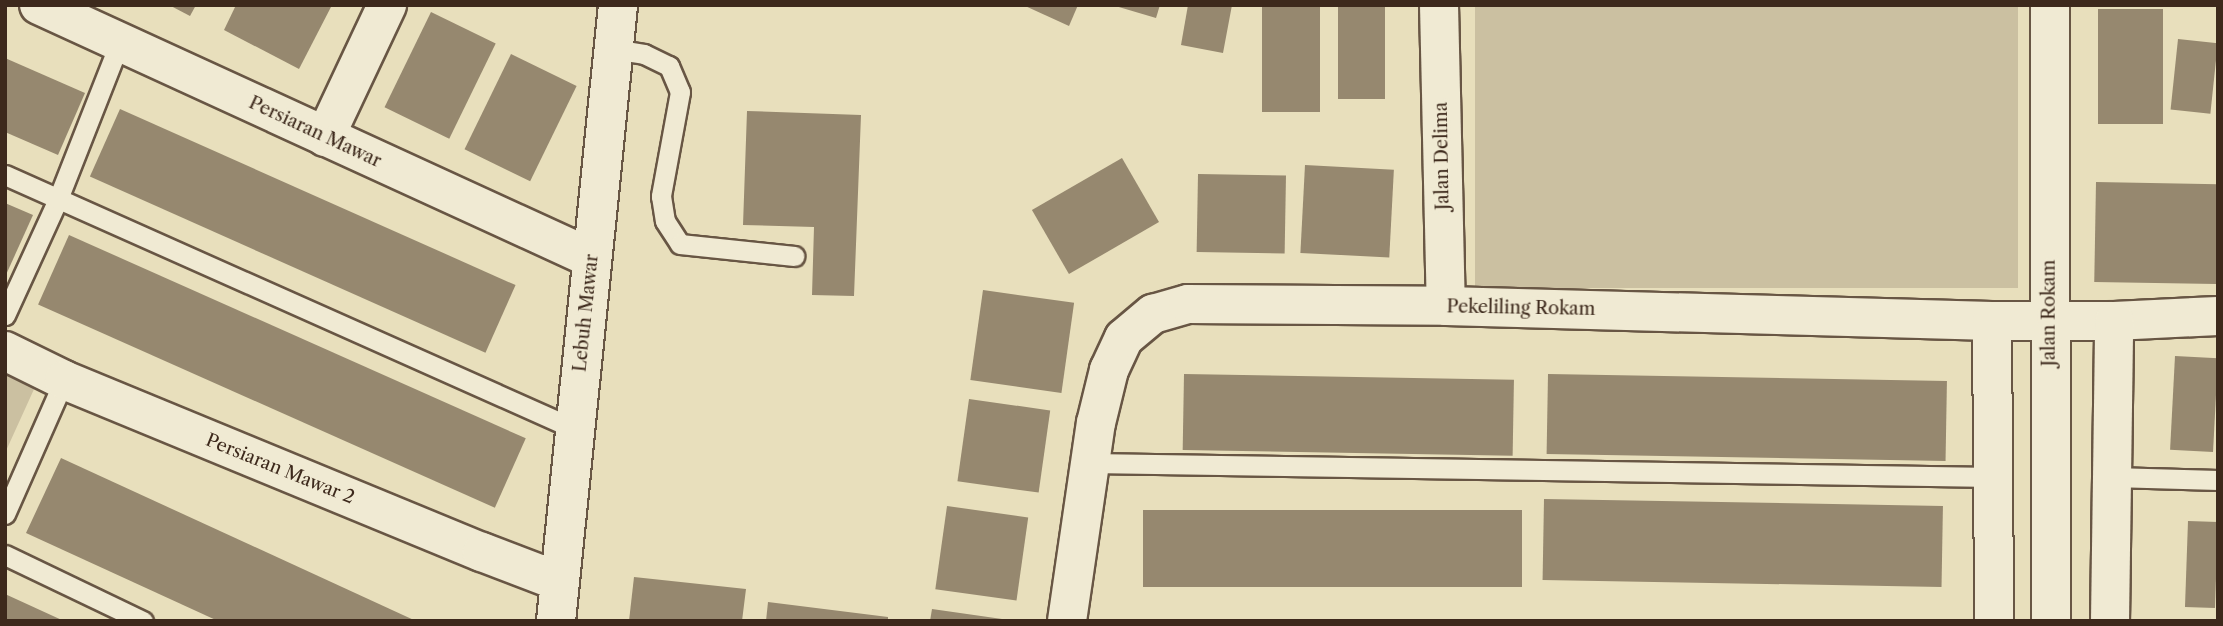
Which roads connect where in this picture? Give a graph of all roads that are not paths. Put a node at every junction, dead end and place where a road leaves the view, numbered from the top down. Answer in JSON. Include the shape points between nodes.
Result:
{"nodes":[{"id":1,"x":39,"y":5,"type":"edge"},
{"id":2,"x":387,"y":5,"type":"edge"},
{"id":3,"x":618,"y":5,"type":"edge"},
{"id":4,"x":1439,"y":5,"type":"edge"},
{"id":5,"x":2050,"y":5,"type":"edge"},
{"id":6,"x":120,"y":42,"type":"junction"},
{"id":7,"x":613,"y":49,"type":"junction"},
{"id":8,"x":325,"y":137,"type":"junction"},
{"id":9,"x":5,"y":175,"type":"edge"},
{"id":10,"x":58,"y":199,"type":"junction"},
{"id":11,"x":794,"y":256,"type":"dead end"},
{"id":12,"x":591,"y":258,"type":"junction"},
{"id":13,"x":1446,"y":306,"type":"junction"},
{"id":14,"x":5,"y":315,"type":"edge"},
{"id":15,"x":2218,"y":316,"type":"edge"},
{"id":16,"x":1992,"y":321,"type":"junction"},
{"id":17,"x":2049,"y":321,"type":"junction"},
{"id":18,"x":2114,"y":321,"type":"junction"},
{"id":19,"x":5,"y":351,"type":"edge"},
{"id":20,"x":64,"y":380,"type":"junction"},
{"id":21,"x":575,"y":429,"type":"junction"},
{"id":22,"x":1090,"y":463,"type":"junction"},
{"id":23,"x":1994,"y":477,"type":"junction"},
{"id":24,"x":2112,"y":477,"type":"junction"},
{"id":25,"x":2218,"y":480,"type":"edge"},
{"id":26,"x":5,"y":514,"type":"edge"},
{"id":27,"x":5,"y":555,"type":"edge"},
{"id":28,"x":558,"y":581,"type":"junction"},
{"id":29,"x":143,"y":621,"type":"edge"},
{"id":30,"x":556,"y":621,"type":"edge"},
{"id":31,"x":1067,"y":621,"type":"edge"},
{"id":32,"x":1994,"y":621,"type":"edge"},
{"id":33,"x":2051,"y":621,"type":"edge"},
{"id":34,"x":2110,"y":621,"type":"edge"}],
"edges":[{"from":1,"to":6,"type":"street","name":"Persiaran Mawar"},
{"from":2,"to":8,"type":"street"},
{"from":3,"to":7,"type":"street","name":"Lebuh Mawar"},
{"from":4,"to":13,"type":"street","name":"Jalan Delima"},
{"from":5,"to":17,"type":"street","name":"Jalan Rokam"},
{"from":6,"to":8,"type":"street","name":"Persiaran Mawar"},
{"from":6,"to":10,"type":"lane"},
{"from":7,"to":11,"type":"lane","via":[[644,54],[668,65],[680,92],[660,196],[665,222],[680,244]]},
{"from":7,"to":12,"type":"street","name":"Lebuh Mawar"},
{"from":8,"to":12,"type":"street","name":"Persiaran Mawar"},
{"from":9,"to":10,"type":"lane"},
{"from":10,"to":14,"type":"lane"},
{"from":10,"to":21,"type":"lane"},
{"from":12,"to":21,"type":"street","name":"Lebuh Mawar"},
{"from":13,"to":16,"type":"street","name":"Pekeliling Rokam"},
{"from":13,"to":22,"type":"street","name":"Pekeliling Rokam","via":[[1188,303],[1153,314],[1124,338],[1109,370]]},
{"from":15,"to":18,"type":"street","name":"Pekeliling Rokam"},
{"from":16,"to":17,"type":"street","name":"Pekeliling Rokam"},
{"from":16,"to":23,"type":"street"},
{"from":17,"to":18,"type":"street","name":"Pekeliling Rokam"},
{"from":17,"to":33,"type":"street","name":"Jalan Rokam"},
{"from":18,"to":24,"type":"street"},
{"from":19,"to":20,"type":"street","name":"Persiaran Mawar 2"},
{"from":20,"to":26,"type":"lane"},
{"from":20,"to":28,"type":"street","name":"Persiaran Mawar 2"},
{"from":21,"to":28,"type":"street","name":"Lebuh Mawar"},
{"from":22,"to":23,"type":"lane"},
{"from":22,"to":31,"type":"street","name":"Pekeliling Rokam"},
{"from":23,"to":32,"type":"street"},
{"from":24,"to":25,"type":"lane"},
{"from":24,"to":34,"type":"street"},
{"from":27,"to":29,"type":"lane"},
{"from":28,"to":30,"type":"street","name":"Lebuh Mawar"}]}
